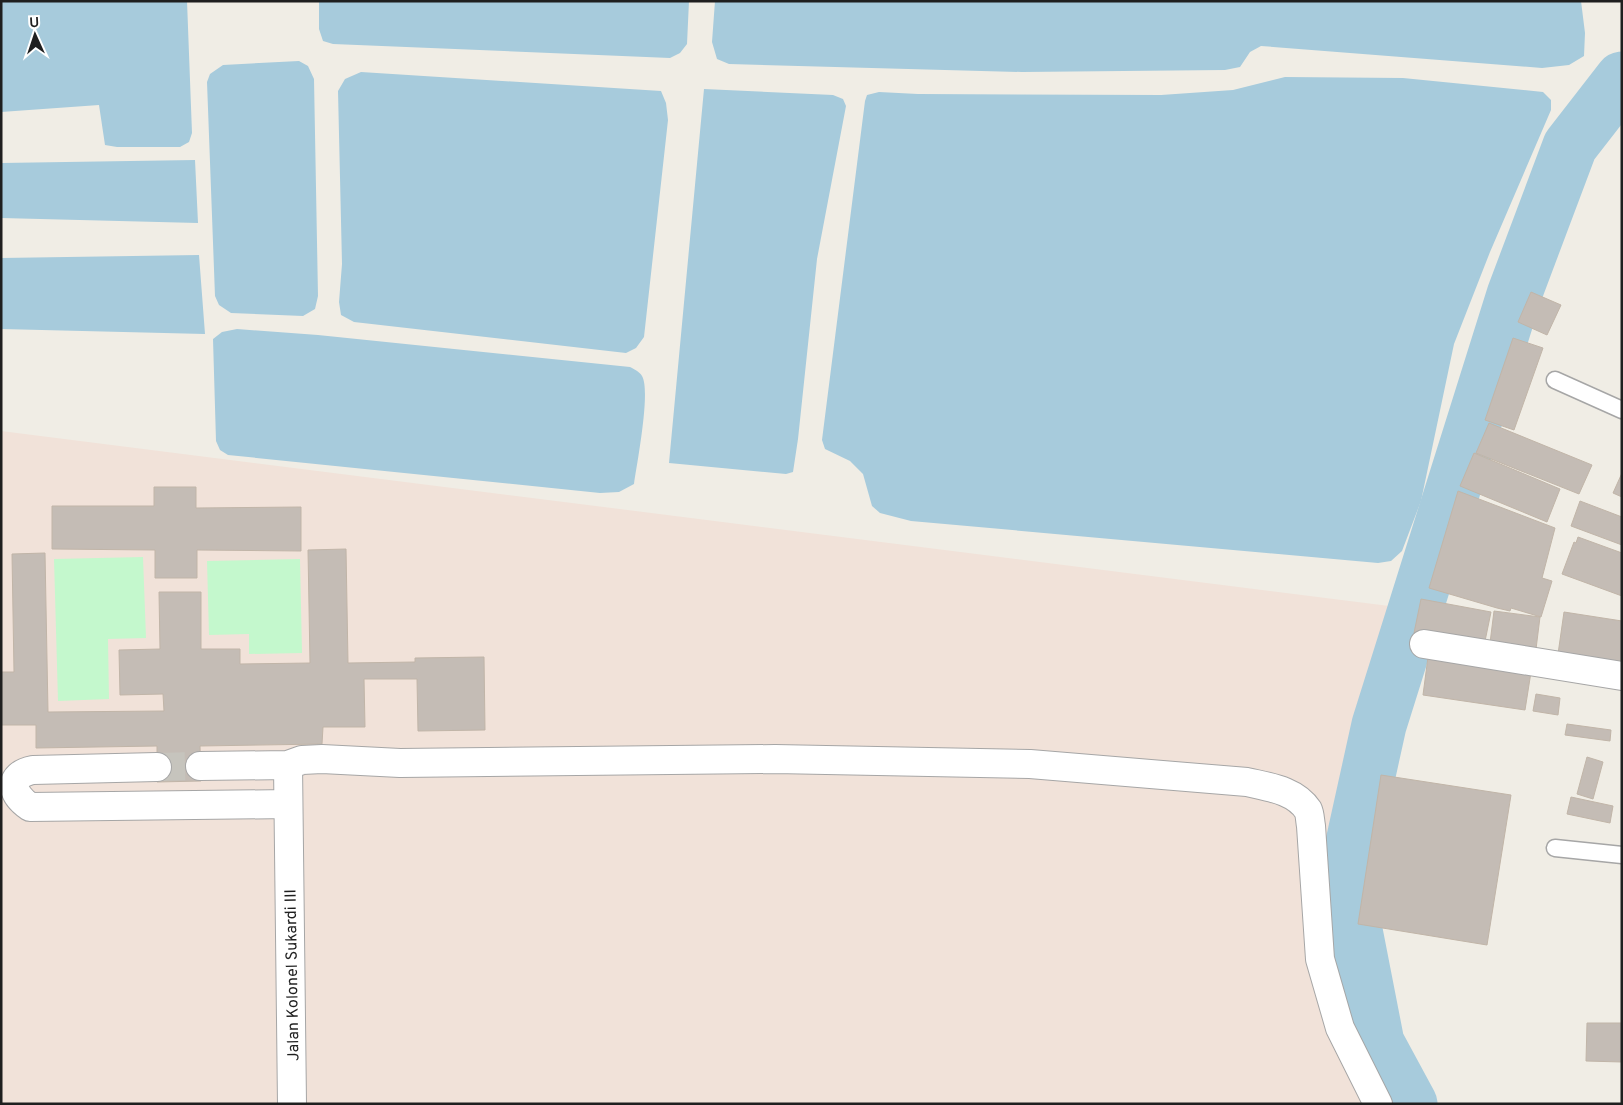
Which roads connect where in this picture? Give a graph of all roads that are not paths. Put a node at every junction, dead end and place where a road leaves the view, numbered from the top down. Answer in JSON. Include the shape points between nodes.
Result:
{"nodes":[{"id":1,"x":1555,"y":380,"type":"dead end"},
{"id":2,"x":1622,"y":410,"type":"edge"},
{"id":3,"x":1424,"y":644,"type":"dead end"},
{"id":4,"x":1622,"y":676,"type":"edge"},
{"id":5,"x":288,"y":764,"type":"junction"},
{"id":6,"x":200,"y":766,"type":"tunnel mouth"},
{"id":7,"x":157,"y":767,"type":"tunnel mouth"},
{"id":8,"x":288,"y":804,"type":"junction"},
{"id":9,"x":1556,"y":848,"type":"dead end"},
{"id":10,"x":1622,"y":855,"type":"edge"},
{"id":11,"x":292,"y":1104,"type":"edge"},
{"id":12,"x":1378,"y":1104,"type":"edge"}],
"edges":[{"from":1,"to":2,"type":"lane"},
{"from":3,"to":4,"type":"street"},
{"from":5,"to":6,"type":"street"},
{"from":5,"to":8,"type":"street","name":"Jalan Kolonel Sukardi III"},
{"from":5,"to":12,"type":"street","via":[[322,759],[400,763],[775,760],[1030,764],[1247,782],[1281,790],[1299,800],[1308,811],[1320,959],[1340,1028]]},
{"from":7,"to":8,"type":"street","via":[[22,772],[17,777],[16,794],[30,807]]},
{"from":8,"to":11,"type":"street","name":"Jalan Kolonel Sukardi III"},
{"from":9,"to":10,"type":"lane"}]}
